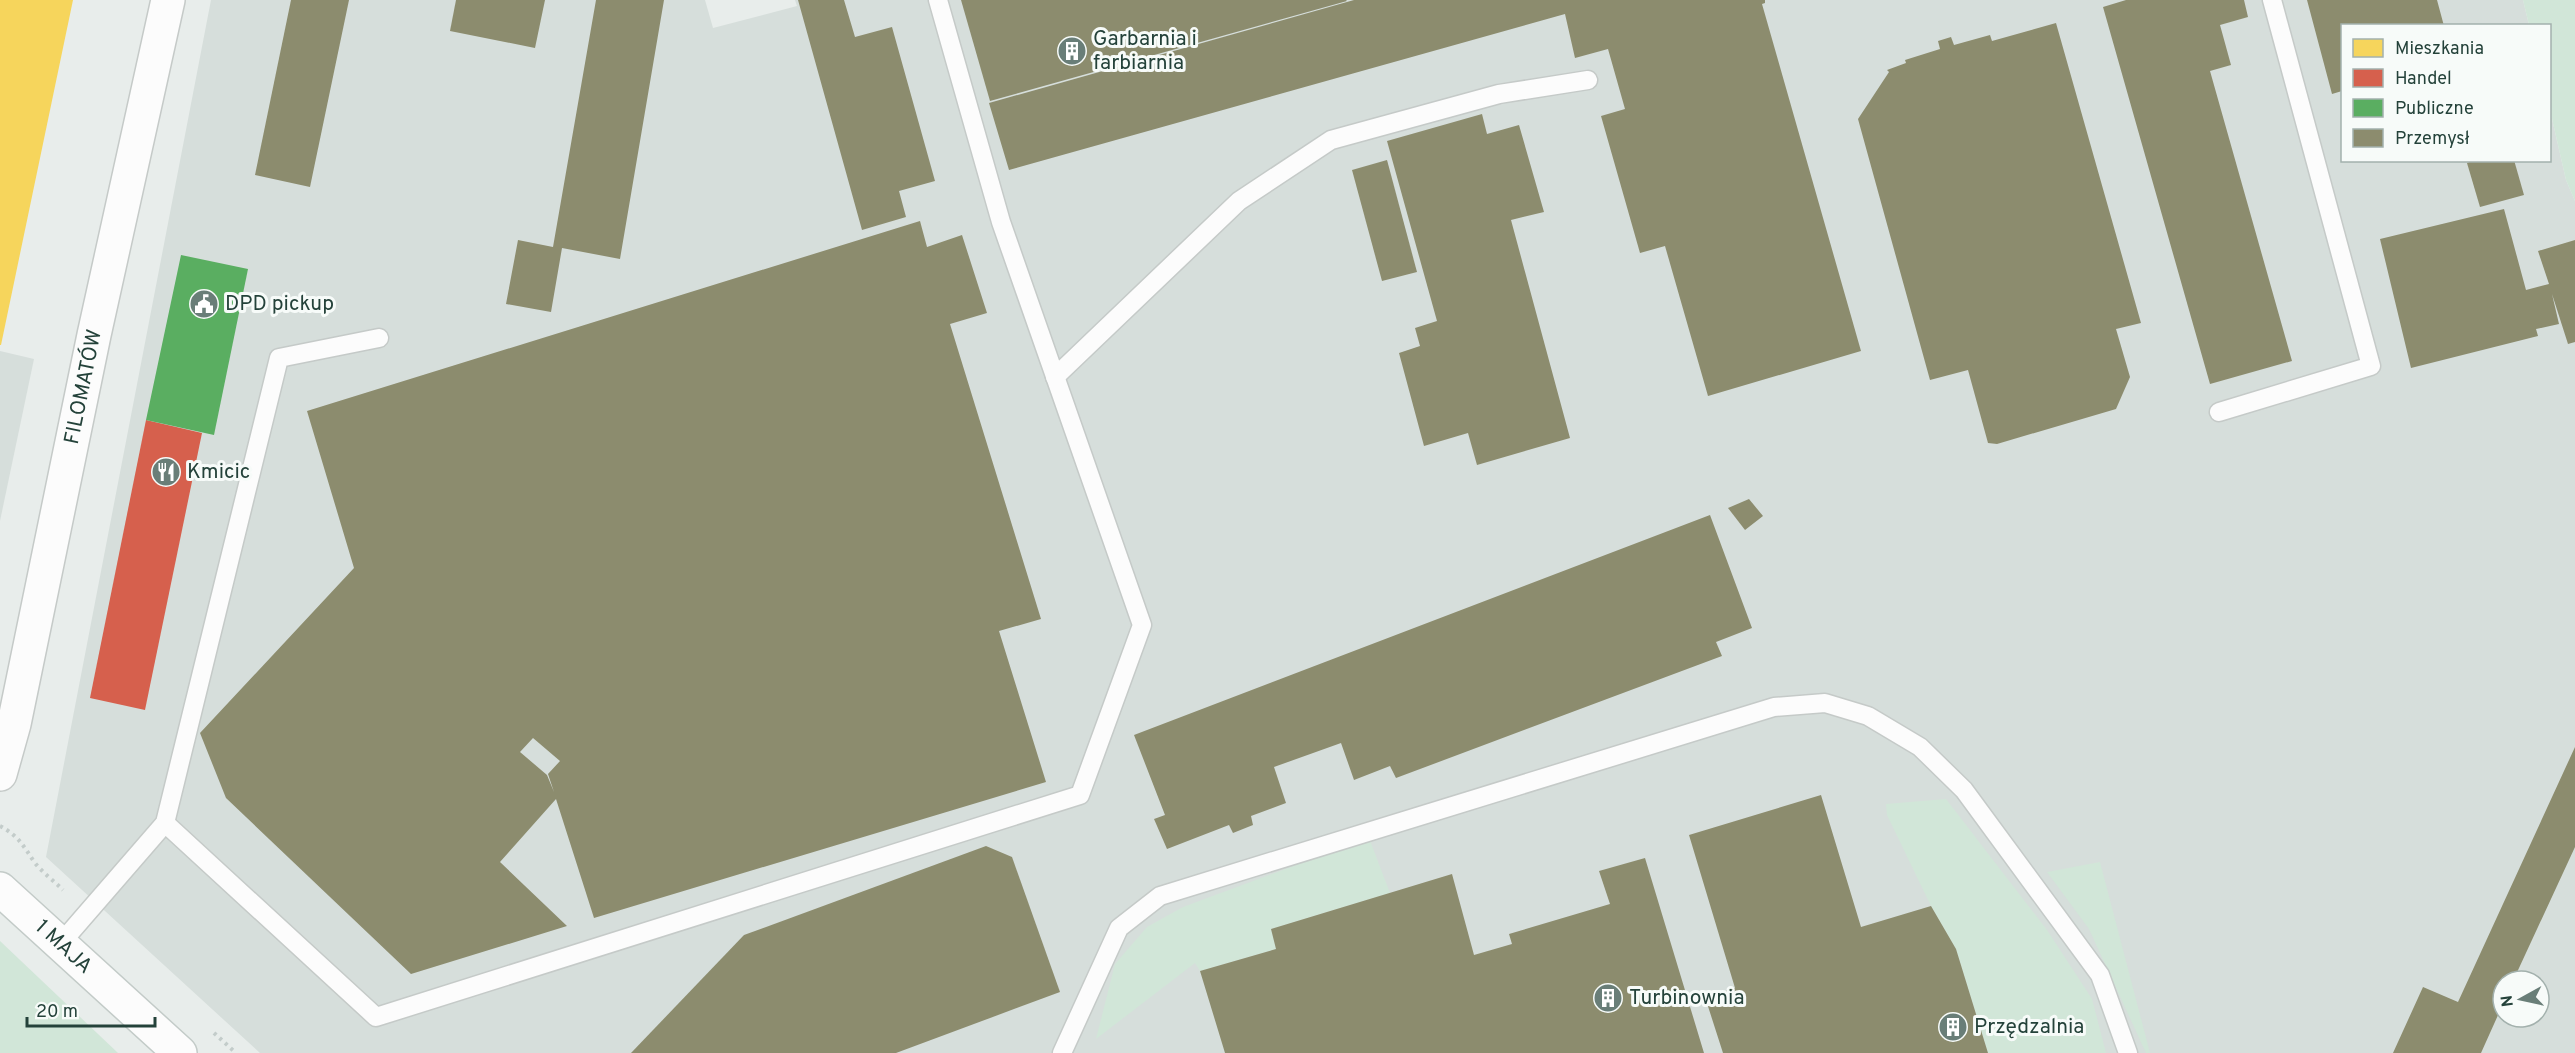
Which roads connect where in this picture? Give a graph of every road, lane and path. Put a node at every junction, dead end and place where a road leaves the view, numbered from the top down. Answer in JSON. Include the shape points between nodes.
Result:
{"nodes":[{"id":1,"x":168,"y":0,"type":"edge"},
{"id":2,"x":938,"y":0,"type":"edge"},
{"id":3,"x":2272,"y":0,"type":"edge"},
{"id":4,"x":1588,"y":80,"type":"dead end"},
{"id":5,"x":379,"y":338,"type":"dead end"},
{"id":6,"x":1055,"y":377,"type":"junction"},
{"id":7,"x":2219,"y":412,"type":"dead end"},
{"id":8,"x":0,"y":774,"type":"edge"},
{"id":9,"x":165,"y":823,"type":"junction"},
{"id":10,"x":0,"y":826,"type":"edge"},
{"id":11,"x":10,"y":832,"type":"dead end"},
{"id":12,"x":0,"y":889,"type":"edge"},
{"id":13,"x":61,"y":943,"type":"junction"},
{"id":14,"x":180,"y":1053,"type":"edge"},
{"id":15,"x":1062,"y":1053,"type":"edge"},
{"id":16,"x":2128,"y":1053,"type":"edge"}],
"edges":[{"from":1,"to":8,"type":"street","name":"FILOMATÓW","via":[[14,724]]},
{"from":2,"to":6,"type":"lane","via":[[1001,222]]},
{"from":3,"to":7,"type":"lane","via":[[2371,366]]},
{"from":4,"to":6,"type":"lane","via":[[1499,94],[1331,140],[1239,201]]},
{"from":5,"to":9,"type":"lane","via":[[279,358]]},
{"from":6,"to":9,"type":"lane","via":[[1142,625],[1080,795],[376,1017]]},
{"from":9,"to":13,"type":"lane"},
{"from":10,"to":11,"type":"path"},
{"from":12,"to":13,"type":"street","name":"1 MAJA"},
{"from":13,"to":14,"type":"street","name":"1 MAJA"},
{"from":15,"to":16,"type":"lane","via":[[1119,928],[1160,896],[1774,707],[1825,703],[1868,716],[1920,747],[1964,790],[2100,975]]}]}
